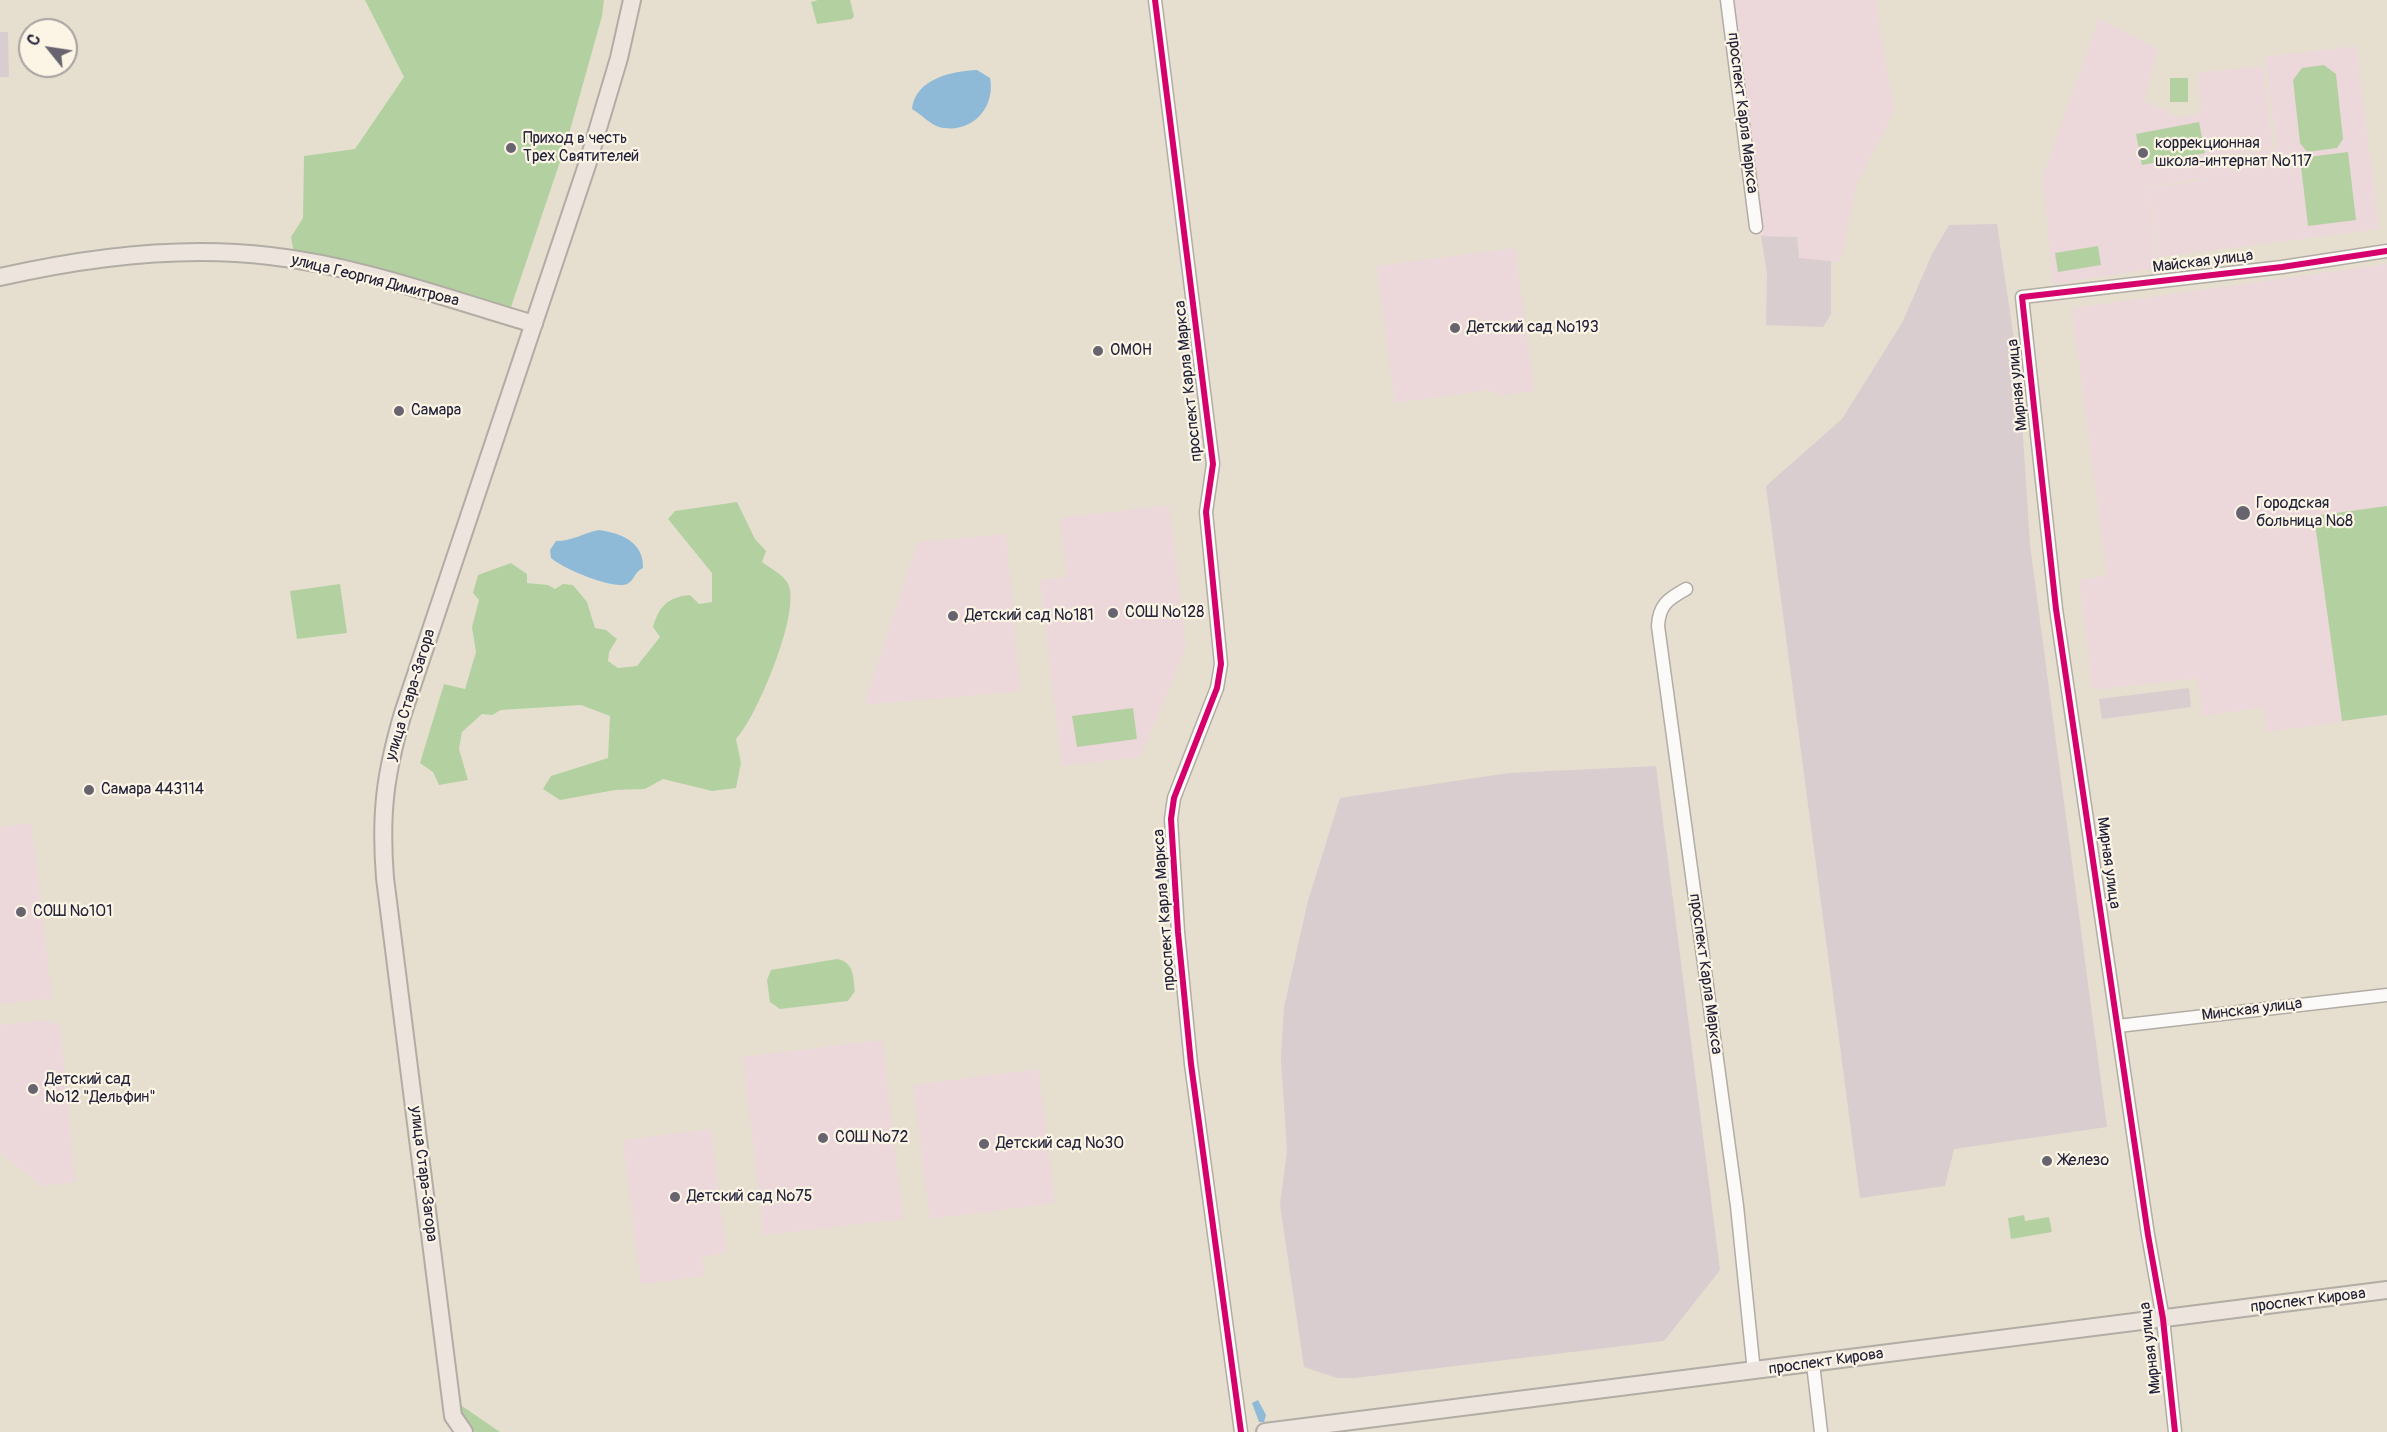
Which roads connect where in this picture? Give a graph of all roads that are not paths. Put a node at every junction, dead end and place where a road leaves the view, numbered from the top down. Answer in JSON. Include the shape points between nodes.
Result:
{"nodes":[{"id":1,"x":632,"y":0,"type":"edge"},
{"id":2,"x":1155,"y":0,"type":"edge"},
{"id":3,"x":1727,"y":0,"type":"edge"},
{"id":4,"x":1756,"y":226,"type":"dead end"},
{"id":5,"x":2387,"y":251,"type":"edge"},
{"id":6,"x":0,"y":277,"type":"edge"},
{"id":7,"x":2022,"y":297,"type":"joint"},
{"id":8,"x":534,"y":324,"type":"junction"},
{"id":9,"x":1686,"y":590,"type":"dead end"},
{"id":10,"x":2387,"y":995,"type":"edge"},
{"id":11,"x":2118,"y":1026,"type":"junction"},
{"id":12,"x":2387,"y":1290,"type":"edge"},
{"id":13,"x":2163,"y":1319,"type":"junction"},
{"id":14,"x":1813,"y":1364,"type":"junction"},
{"id":15,"x":1754,"y":1372,"type":"junction"},
{"id":16,"x":453,"y":1416,"type":"junction"},
{"id":17,"x":447,"y":1432,"type":"edge"},
{"id":18,"x":464,"y":1432,"type":"edge"},
{"id":19,"x":1241,"y":1432,"type":"edge"},
{"id":20,"x":1265,"y":1432,"type":"edge"},
{"id":21,"x":1821,"y":1432,"type":"edge"},
{"id":22,"x":2175,"y":1432,"type":"edge"}],
"edges":[{"from":1,"to":8,"type":"main road","name":"улица Стара-Загора","via":[[620,58],[595,141]]},
{"from":2,"to":19,"type":"street","name":"проспект Карла Маркса","via":[[1213,464],[1206,512],[1221,664],[1217,688],[1174,798],[1172,830],[1191,1064]]},
{"from":3,"to":4,"type":"street","name":"проспект Карла Маркса"},
{"from":5,"to":7,"type":"street","name":"Майская улица"},
{"from":6,"to":8,"type":"main road","name":"улица Георгия Димитрова","via":[[110,257],[270,256],[360,274]]},
{"from":7,"to":11,"type":"street","name":"Мирная улица","via":[[2056,609]]},
{"from":8,"to":16,"type":"main road","name":"улица Стара-Загора","via":[[403,712],[382,812],[386,878]]},
{"from":9,"to":15,"type":"street","name":"проспект Карла Маркса","via":[[1668,599],[1659,612],[1658,626],[1737,1206]]},
{"from":10,"to":11,"type":"street","name":"Минская улица"},
{"from":11,"to":13,"type":"street","name":"Мирная улица"},
{"from":12,"to":13,"type":"main road","name":"проспект Кирова"},
{"from":13,"to":14,"type":"main road","name":"проспект Кирова"},
{"from":13,"to":22,"type":"street","name":"Мирная улица"},
{"from":14,"to":15,"type":"main road","name":"проспект Кирова"},
{"from":14,"to":21,"type":"street"},
{"from":15,"to":20,"type":"main road","name":"проспект Кирова"},
{"from":16,"to":17,"type":"main road"},
{"from":16,"to":18,"type":"main road"}]}
